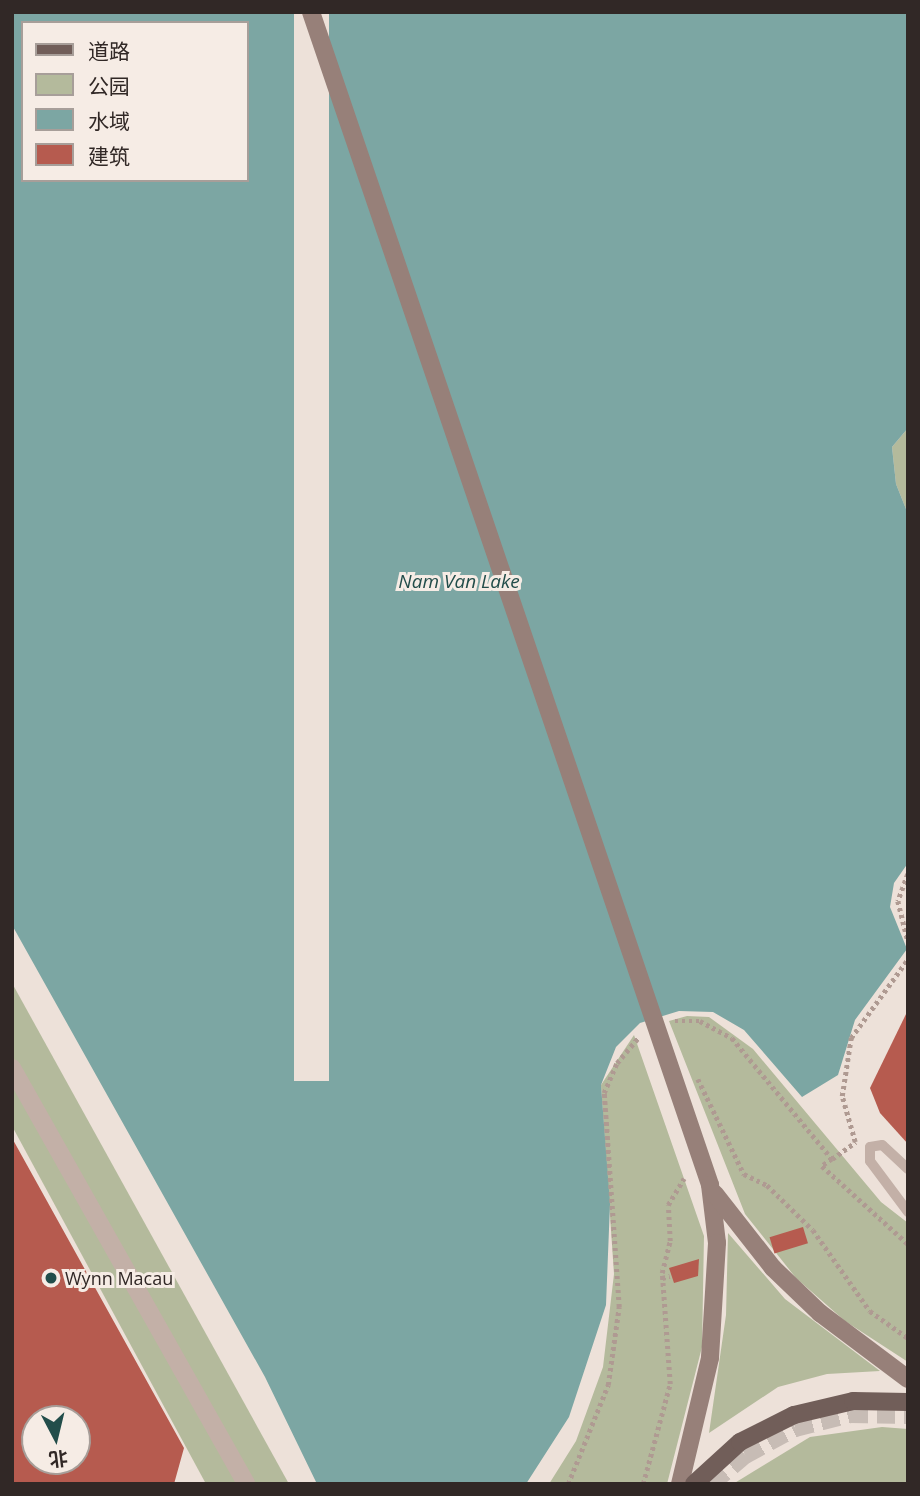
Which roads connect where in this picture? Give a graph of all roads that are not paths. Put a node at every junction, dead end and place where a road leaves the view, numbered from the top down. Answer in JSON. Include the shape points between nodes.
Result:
{"nodes":[{"id":1,"x":311,"y":12,"type":"edge"},
{"id":2,"x":12,"y":1068,"type":"edge"},
{"id":3,"x":908,"y":1169,"type":"edge"},
{"id":4,"x":710,"y":1185,"type":"junction"},
{"id":5,"x":908,"y":1212,"type":"edge"},
{"id":6,"x":908,"y":1379,"type":"edge"},
{"id":7,"x":908,"y":1402,"type":"edge"},
{"id":8,"x":246,"y":1484,"type":"edge"},
{"id":9,"x":680,"y":1484,"type":"edge"},
{"id":10,"x":694,"y":1484,"type":"edge"}],
"edges":[{"from":1,"to":4,"type":"main road"},
{"from":2,"to":8,"type":"street"},
{"from":3,"to":5,"type":"lane","via":[[882,1145],[870,1147],[870,1161]]},
{"from":4,"to":6,"type":"main road","via":[[773,1268]]},
{"from":4,"to":9,"type":"main road","via":[[717,1243],[710,1358]]},
{"from":7,"to":10,"type":"main road","via":[[853,1401],[794,1415],[740,1442]]}]}
